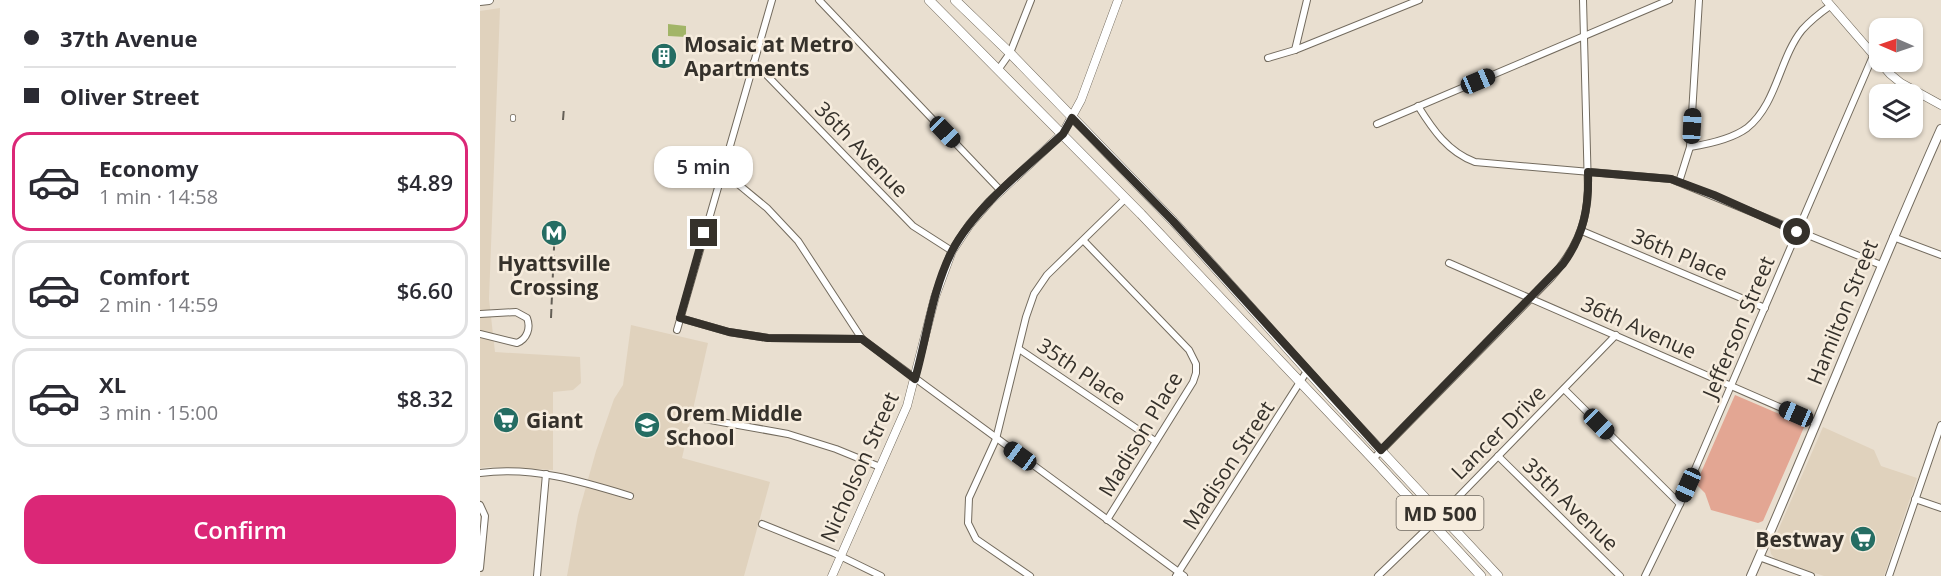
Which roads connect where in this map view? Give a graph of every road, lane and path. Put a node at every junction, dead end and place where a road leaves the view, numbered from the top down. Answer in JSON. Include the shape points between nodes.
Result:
{"nodes":[{"id":1,"x":489,"y":0,"type":"edge"},
{"id":2,"x":772,"y":0,"type":"edge"},
{"id":3,"x":819,"y":0,"type":"edge"},
{"id":4,"x":929,"y":0,"type":"edge"},
{"id":5,"x":955,"y":0,"type":"edge"},
{"id":6,"x":1031,"y":0,"type":"edge"},
{"id":7,"x":1118,"y":0,"type":"edge"},
{"id":8,"x":1307,"y":0,"type":"edge"},
{"id":9,"x":1419,"y":0,"type":"edge"},
{"id":10,"x":1583,"y":0,"type":"edge"},
{"id":11,"x":1669,"y":0,"type":"edge"},
{"id":12,"x":1699,"y":0,"type":"edge"},
{"id":13,"x":480,"y":1,"type":"edge"},
{"id":14,"x":1828,"y":3,"type":"edge"},
{"id":15,"x":1584,"y":36,"type":"junction"},
{"id":16,"x":1295,"y":50,"type":"junction"},
{"id":17,"x":1010,"y":52,"type":"junction"},
{"id":18,"x":1869,"y":52,"type":"edge"},
{"id":19,"x":1268,"y":58,"type":"dead end"},
{"id":20,"x":754,"y":63,"type":"junction"},
{"id":21,"x":1869,"y":66,"type":"edge"},
{"id":22,"x":998,"y":70,"type":"junction"},
{"id":23,"x":1889,"y":72,"type":"edge"},
{"id":24,"x":1941,"y":105,"type":"edge"},
{"id":25,"x":1418,"y":106,"type":"junction"},
{"id":26,"x":1072,"y":118,"type":"junction"},
{"id":27,"x":1377,"y":124,"type":"dead end"},
{"id":28,"x":1941,"y":129,"type":"edge"},
{"id":29,"x":1063,"y":134,"type":"junction"},
{"id":30,"x":1690,"y":147,"type":"junction"},
{"id":31,"x":721,"y":170,"type":"junction"},
{"id":32,"x":1588,"y":172,"type":"junction"},
{"id":33,"x":1679,"y":182,"type":"junction"},
{"id":34,"x":1001,"y":191,"type":"junction"},
{"id":35,"x":1126,"y":198,"type":"junction"},
{"id":36,"x":1582,"y":231,"type":"junction"},
{"id":37,"x":1797,"y":232,"type":"junction"},
{"id":38,"x":1893,"y":237,"type":"junction"},
{"id":39,"x":1084,"y":241,"type":"junction"},
{"id":40,"x":952,"y":250,"type":"junction"},
{"id":41,"x":1941,"y":255,"type":"edge"},
{"id":42,"x":1449,"y":263,"type":"dead end"},
{"id":43,"x":1881,"y":265,"type":"junction"},
{"id":44,"x":1532,"y":298,"type":"junction"},
{"id":45,"x":1765,"y":308,"type":"junction"},
{"id":46,"x":480,"y":314,"type":"edge"},
{"id":47,"x":680,"y":318,"type":"junction"},
{"id":48,"x":676,"y":330,"type":"dead end"},
{"id":49,"x":480,"y":334,"type":"edge"},
{"id":50,"x":1616,"y":335,"type":"junction"},
{"id":51,"x":862,"y":339,"type":"junction"},
{"id":52,"x":1019,"y":349,"type":"junction"},
{"id":53,"x":1307,"y":371,"type":"junction"},
{"id":54,"x":915,"y":379,"type":"junction"},
{"id":55,"x":1300,"y":383,"type":"junction"},
{"id":56,"x":1731,"y":385,"type":"junction"},
{"id":57,"x":1564,"y":389,"type":"junction"},
{"id":58,"x":699,"y":418,"type":"dead end"},
{"id":59,"x":1816,"y":423,"type":"junction"},
{"id":60,"x":1941,"y":425,"type":"edge"},
{"id":61,"x":1939,"y":434,"type":"edge"},
{"id":62,"x":996,"y":439,"type":"junction"},
{"id":63,"x":1155,"y":441,"type":"junction"},
{"id":64,"x":1381,"y":450,"type":"junction"},
{"id":65,"x":1498,"y":456,"type":"junction"},
{"id":66,"x":1373,"y":459,"type":"junction"},
{"id":67,"x":880,"y":467,"type":"junction"},
{"id":68,"x":480,"y":473,"type":"edge"},
{"id":69,"x":546,"y":474,"type":"junction"},
{"id":70,"x":630,"y":496,"type":"dead end"},
{"id":71,"x":1915,"y":499,"type":"junction"},
{"id":72,"x":1680,"y":504,"type":"junction"},
{"id":73,"x":480,"y":505,"type":"edge"},
{"id":74,"x":1941,"y":508,"type":"edge"},
{"id":75,"x":1441,"y":514,"type":"junction"},
{"id":76,"x":1107,"y":520,"type":"junction"},
{"id":77,"x":762,"y":524,"type":"dead end"},
{"id":78,"x":1432,"y":524,"type":"junction"},
{"id":79,"x":840,"y":556,"type":"junction"},
{"id":80,"x":1759,"y":557,"type":"junction"},
{"id":81,"x":480,"y":568,"type":"edge"},
{"id":82,"x":1179,"y":575,"type":"edge"},
{"id":83,"x":537,"y":576,"type":"edge"},
{"id":84,"x":832,"y":576,"type":"edge"},
{"id":85,"x":881,"y":576,"type":"edge"},
{"id":86,"x":1030,"y":576,"type":"edge"},
{"id":87,"x":1378,"y":576,"type":"edge"},
{"id":88,"x":1481,"y":576,"type":"edge"},
{"id":89,"x":1498,"y":576,"type":"edge"},
{"id":90,"x":1620,"y":576,"type":"edge"},
{"id":91,"x":1645,"y":576,"type":"edge"},
{"id":92,"x":1751,"y":576,"type":"edge"},
{"id":93,"x":1811,"y":576,"type":"edge"},
{"id":94,"x":1889,"y":576,"type":"edge"}],
"edges":[{"from":1,"to":13,"type":"main road"},
{"from":2,"to":20,"type":"street"},
{"from":3,"to":34,"type":"street"},
{"from":4,"to":22,"type":"main road","number":"MD 500"},
{"from":5,"to":17,"type":"main road","number":"MD 500"},
{"from":6,"to":17,"type":"street"},
{"from":7,"to":26,"type":"street","name":"Nicholson Street"},
{"from":8,"to":16,"type":"street"},
{"from":9,"to":16,"type":"street"},
{"from":10,"to":15,"type":"street"},
{"from":11,"to":15,"type":"street"},
{"from":12,"to":30,"type":"street"},
{"from":14,"to":18,"type":"street"},
{"from":14,"to":30,"type":"street","via":[[1801,32],[1755,120],[1728,137]]},
{"from":15,"to":25,"type":"street"},
{"from":15,"to":32,"type":"street"},
{"from":16,"to":19,"type":"street"},
{"from":17,"to":22,"type":"street"},
{"from":17,"to":26,"type":"main road","number":"MD 500"},
{"from":20,"to":31,"type":"street"},
{"from":20,"to":40,"type":"street","name":"36th Avenue","via":[[913,226]]},
{"from":21,"to":37,"type":"street","name":"Jefferson Street"},
{"from":22,"to":29,"type":"main road","number":"MD 500"},
{"from":23,"to":24,"type":"street","via":[[1900,83]]},
{"from":25,"to":27,"type":"street"},
{"from":25,"to":32,"type":"street","via":[[1438,135],[1466,158],[1489,164]]},
{"from":26,"to":29,"type":"street","name":"Nicholson Street"},
{"from":26,"to":53,"type":"main road","number":"MD 500","via":[[1173,221]]},
{"from":28,"to":38,"type":"main road","name":"Hamilton Street"},
{"from":29,"to":34,"type":"street","name":"Nicholson Street"},
{"from":29,"to":35,"type":"main road","number":"MD 500"},
{"from":30,"to":33,"type":"street"},
{"from":31,"to":47,"type":"street"},
{"from":31,"to":51,"type":"street","via":[[798,240]]},
{"from":32,"to":33,"type":"street"},
{"from":32,"to":36,"type":"street","via":[[1588,204]]},
{"from":33,"to":37,"type":"street"},
{"from":34,"to":40,"type":"street","name":"Nicholson Street"},
{"from":35,"to":39,"type":"street"},
{"from":35,"to":55,"type":"main road","number":"MD 500"},
{"from":36,"to":44,"type":"street","via":[[1563,264]]},
{"from":36,"to":45,"type":"street","name":"36th Place"},
{"from":37,"to":43,"type":"street"},
{"from":37,"to":45,"type":"street","name":"Jefferson Street"},
{"from":38,"to":41,"type":"street"},
{"from":38,"to":43,"type":"main road","name":"Hamilton Street"},
{"from":39,"to":52,"type":"street","via":[[1047,275],[1038,289]]},
{"from":39,"to":63,"type":"street","name":"Madison Place","via":[[1184,345],[1196,364],[1193,382]]},
{"from":40,"to":54,"type":"street","name":"Nicholson Street","via":[[935,297]]},
{"from":42,"to":44,"type":"street","name":"36th Avenue"},
{"from":43,"to":59,"type":"main road","name":"Hamilton Street"},
{"from":44,"to":50,"type":"street","name":"36th Avenue"},
{"from":44,"to":64,"type":"street"},
{"from":45,"to":56,"type":"street","name":"Jefferson Street"},
{"from":46,"to":49,"type":"street","via":[[516,312],[527,318],[529,328],[517,343]]},
{"from":47,"to":48,"type":"street"},
{"from":47,"to":51,"type":"street","via":[[768,338]]},
{"from":50,"to":56,"type":"street","name":"36th Avenue"},
{"from":50,"to":57,"type":"street","name":"Lancer Drive"},
{"from":51,"to":54,"type":"street"},
{"from":52,"to":62,"type":"street"},
{"from":52,"to":63,"type":"street","name":"35th Place"},
{"from":53,"to":55,"type":"street","name":"Madison Street"},
{"from":53,"to":64,"type":"main road","number":"MD 500"},
{"from":54,"to":62,"type":"street"},
{"from":54,"to":67,"type":"street","name":"Nicholson Street"},
{"from":55,"to":66,"type":"main road","number":"MD 500"},
{"from":55,"to":82,"type":"street","name":"Madison Street"},
{"from":56,"to":59,"type":"street","name":"36th Avenue"},
{"from":56,"to":72,"type":"street","name":"Jefferson Street"},
{"from":57,"to":65,"type":"street","name":"Lancer Drive"},
{"from":57,"to":72,"type":"street"},
{"from":58,"to":67,"type":"street","via":[[788,434]]},
{"from":59,"to":80,"type":"main road","name":"Hamilton Street"},
{"from":60,"to":61,"type":"street"},
{"from":61,"to":71,"type":"street"},
{"from":62,"to":76,"type":"street"},
{"from":62,"to":86,"type":"street","via":[[969,498],[968,523],[981,543]]},
{"from":63,"to":76,"type":"street","name":"Madison Place"},
{"from":64,"to":66,"type":"street"},
{"from":64,"to":75,"type":"main road","number":"MD 500"},
{"from":65,"to":75,"type":"street","name":"Lancer Drive"},
{"from":65,"to":90,"type":"street","name":"35th Avenue"},
{"from":66,"to":78,"type":"main road","number":"MD 500"},
{"from":67,"to":79,"type":"street","name":"Nicholson Street"},
{"from":68,"to":69,"type":"street"},
{"from":69,"to":70,"type":"street"},
{"from":69,"to":83,"type":"street"},
{"from":71,"to":74,"type":"street"},
{"from":71,"to":94,"type":"street"},
{"from":72,"to":91,"type":"street","name":"Jefferson Street"},
{"from":73,"to":81,"type":"street","via":[[485,516]]},
{"from":75,"to":78,"type":"street","name":"Lancer Drive"},
{"from":75,"to":89,"type":"main road","number":"MD 500"},
{"from":76,"to":82,"type":"street"},
{"from":77,"to":79,"type":"street"},
{"from":78,"to":87,"type":"street","name":"Lancer Drive"},
{"from":78,"to":88,"type":"main road","number":"MD 500"},
{"from":79,"to":84,"type":"street","name":"Nicholson Street"},
{"from":79,"to":85,"type":"street"},
{"from":80,"to":92,"type":"main road","name":"Hamilton Street"},
{"from":80,"to":93,"type":"street"}]}
